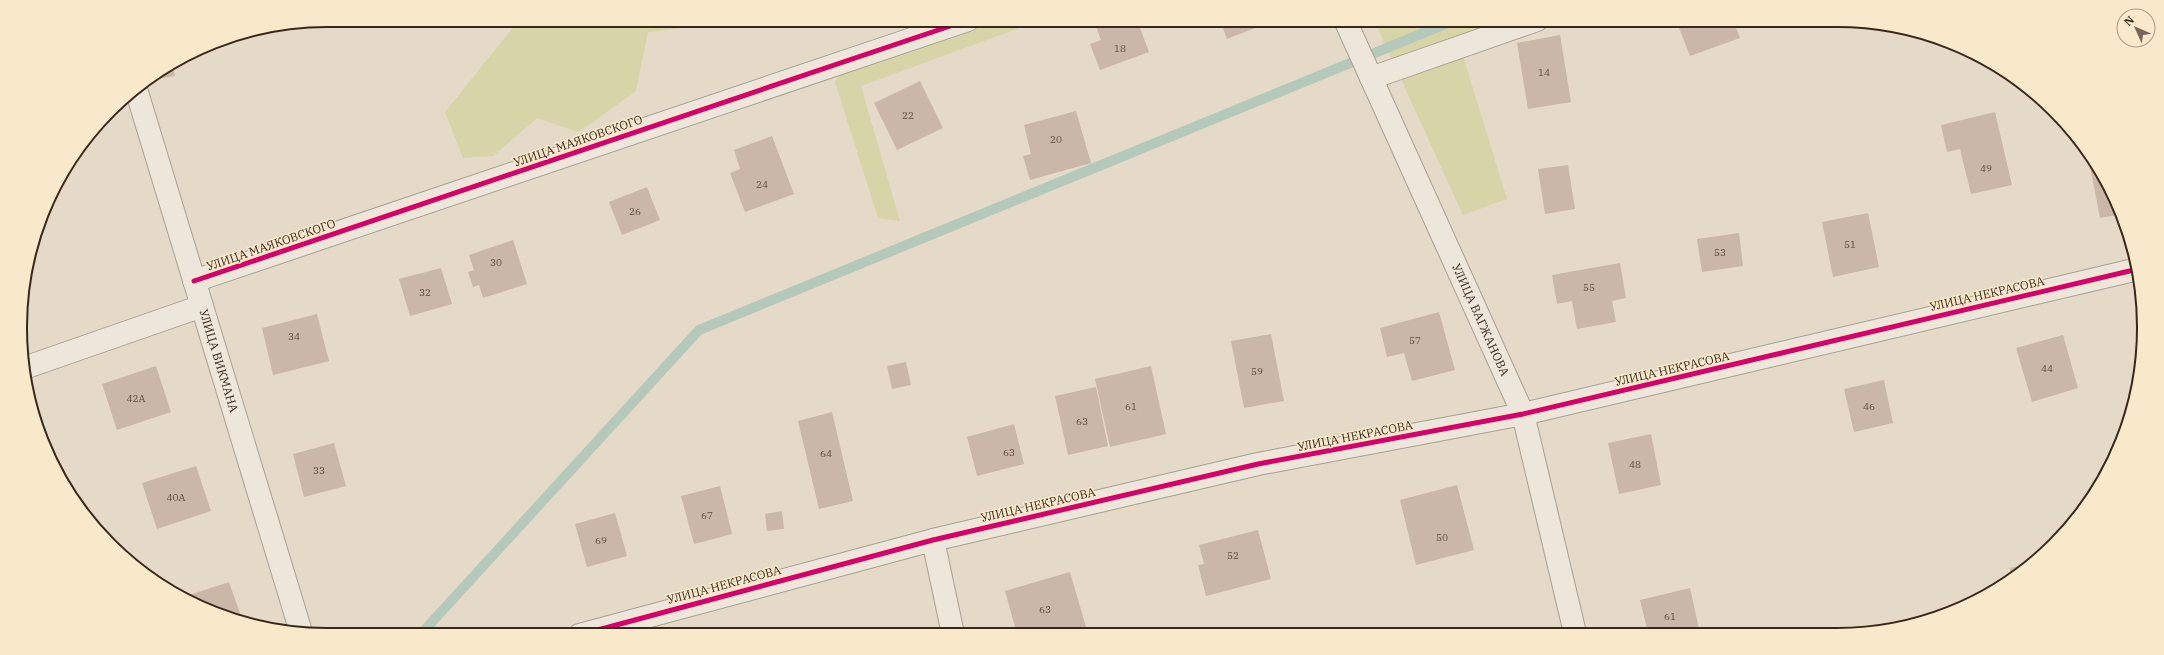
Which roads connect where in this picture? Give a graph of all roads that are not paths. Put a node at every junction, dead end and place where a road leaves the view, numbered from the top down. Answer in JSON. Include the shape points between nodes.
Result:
{"nodes":[{"id":1,"x":947,"y":27,"type":"edge"},
{"id":2,"x":1348,"y":27,"type":"edge"},
{"id":3,"x":1517,"y":27,"type":"edge"},
{"id":4,"x":1371,"y":78,"type":"junction"},
{"id":5,"x":138,"y":95,"type":"edge"},
{"id":6,"x":2131,"y":271,"type":"edge"},
{"id":7,"x":194,"y":281,"type":"junction"},
{"id":8,"x":202,"y":306,"type":"junction"},
{"id":9,"x":30,"y":366,"type":"edge"},
{"id":10,"x":1523,"y":414,"type":"junction"},
{"id":11,"x":933,"y":540,"type":"junction"},
{"id":12,"x":299,"y":626,"type":"edge"},
{"id":13,"x":605,"y":628,"type":"edge"},
{"id":14,"x":952,"y":628,"type":"edge"},
{"id":15,"x":1574,"y":628,"type":"edge"}],
"edges":[{"from":1,"to":7,"type":"street","name":"УЛИЦА МАЯКОВСКОГО"},
{"from":2,"to":4,"type":"street","name":"УЛИЦА ВАГЖАНОВА"},
{"from":3,"to":4,"type":"street"},
{"from":4,"to":10,"type":"street","name":"УЛИЦА ВАГЖАНОВА"},
{"from":5,"to":7,"type":"street","name":"УЛИЦА ВИКМАНА"},
{"from":6,"to":10,"type":"street","name":"УЛИЦА НЕКРАСОВА"},
{"from":7,"to":8,"type":"street","name":"УЛИЦА ВИКМАНА"},
{"from":8,"to":9,"type":"street"},
{"from":8,"to":12,"type":"street","name":"УЛИЦА ВИКМАНА"},
{"from":10,"to":11,"type":"street","name":"УЛИЦА НЕКРАСОВА","via":[[1258,464]]},
{"from":10,"to":15,"type":"street","name":"УЛИЦА ВАГЖАНОВА"},
{"from":11,"to":13,"type":"street","name":"УЛИЦА НЕКРАСОВА"},
{"from":11,"to":14,"type":"street"}]}
